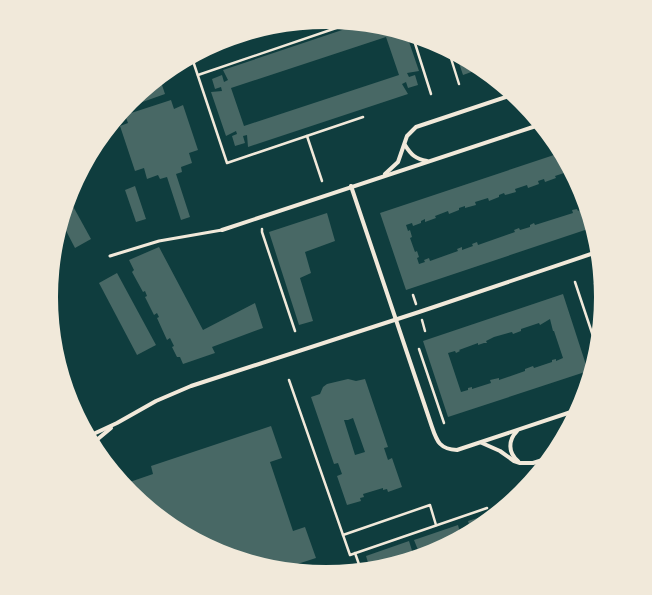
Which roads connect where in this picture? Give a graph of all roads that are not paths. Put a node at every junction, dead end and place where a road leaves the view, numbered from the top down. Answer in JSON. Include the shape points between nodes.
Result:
{"nodes":[{"id":1,"x":505,"y":97,"type":"edge"},
{"id":2,"x":533,"y":126,"type":"edge"},
{"id":3,"x":405,"y":145,"type":"junction"},
{"id":4,"x":430,"y":161,"type":"junction"},
{"id":5,"x":383,"y":176,"type":"junction"},
{"id":6,"x":351,"y":186,"type":"junction"},
{"id":7,"x":222,"y":230,"type":"joint"},
{"id":8,"x":591,"y":254,"type":"edge"},
{"id":9,"x":110,"y":256,"type":"dead end"},
{"id":10,"x":396,"y":320,"type":"junction"},
{"id":11,"x":569,"y":412,"type":"edge"},
{"id":12,"x":117,"y":423,"type":"junction"},
{"id":13,"x":518,"y":429,"type":"junction"},
{"id":14,"x":94,"y":434,"type":"edge"},
{"id":15,"x":98,"y":439,"type":"edge"},
{"id":16,"x":481,"y":442,"type":"junction"},
{"id":17,"x":539,"y":461,"type":"edge"},
{"id":18,"x":520,"y":463,"type":"junction"}],
"edges":[{"from":1,"to":3,"type":"street","via":[[416,127],[407,136]]},
{"from":2,"to":4,"type":"street"},
{"from":3,"to":4,"type":"street","via":[[413,157]]},
{"from":3,"to":5,"type":"street","via":[[398,162]]},
{"from":4,"to":5,"type":"street"},
{"from":5,"to":6,"type":"street"},
{"from":6,"to":7,"type":"street"},
{"from":6,"to":10,"type":"street"},
{"from":7,"to":9,"type":"lane","via":[[159,241]]},
{"from":8,"to":10,"type":"street"},
{"from":10,"to":12,"type":"street","via":[[190,386]]},
{"from":10,"to":16,"type":"street","via":[[436,439],[451,450]]},
{"from":11,"to":13,"type":"street"},
{"from":12,"to":14,"type":"street"},
{"from":12,"to":15,"type":"street"},
{"from":13,"to":16,"type":"street"},
{"from":13,"to":18,"type":"street","via":[[512,437],[510,447],[512,454]]},
{"from":16,"to":18,"type":"street"},
{"from":17,"to":18,"type":"street"}]}
